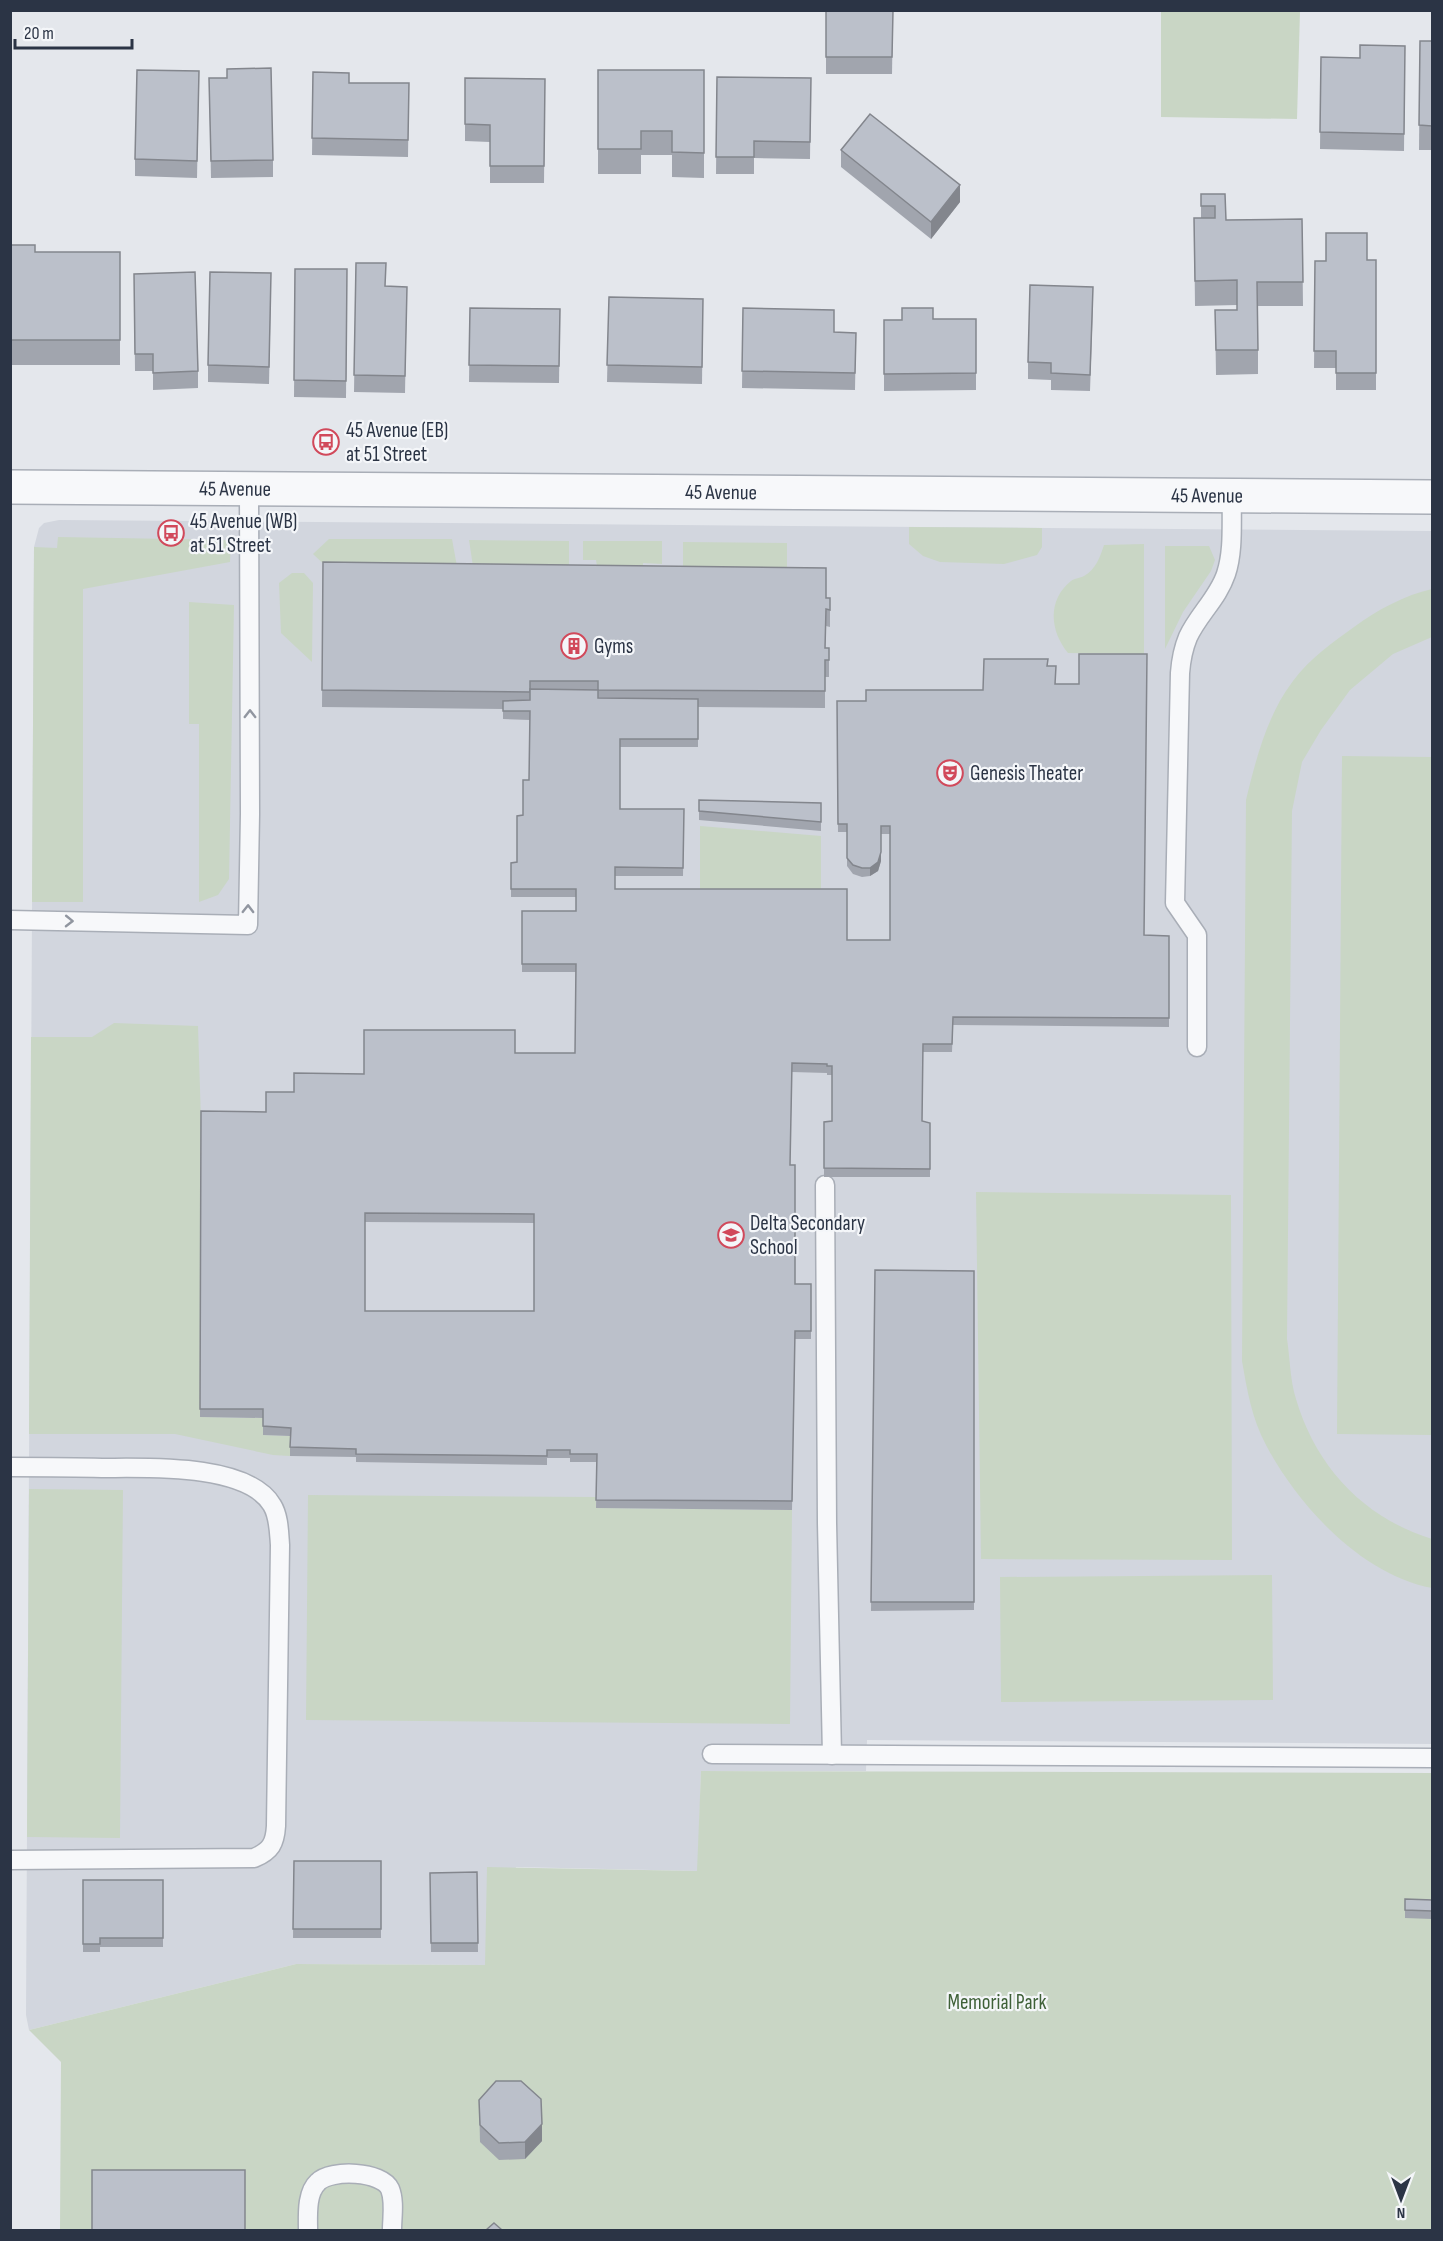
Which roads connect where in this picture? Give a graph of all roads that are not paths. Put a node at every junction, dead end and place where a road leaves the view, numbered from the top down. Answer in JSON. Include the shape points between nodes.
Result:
{"nodes":[{"id":1,"x":10,"y":487,"type":"edge"},
{"id":2,"x":249,"y":490,"type":"junction"},
{"id":3,"x":1232,"y":496,"type":"junction"},
{"id":4,"x":1432,"y":496,"type":"edge"},
{"id":5,"x":10,"y":920,"type":"edge"},
{"id":6,"x":1197,"y":1047,"type":"dead end"},
{"id":7,"x":825,"y":1185,"type":"dead end"},
{"id":8,"x":10,"y":1467,"type":"edge"},
{"id":9,"x":712,"y":1754,"type":"dead end"},
{"id":10,"x":832,"y":1755,"type":"junction"},
{"id":11,"x":1432,"y":1758,"type":"edge"},
{"id":12,"x":10,"y":1860,"type":"edge"},
{"id":13,"x":308,"y":2230,"type":"edge"},
{"id":14,"x":392,"y":2230,"type":"edge"}],
"edges":[{"from":1,"to":2,"type":"street","name":"45 Avenue"},
{"from":2,"to":3,"type":"street","name":"45 Avenue"},
{"from":5,"to":2,"type":"lane","one_way":true,"via":[[248,925]]},
{"from":3,"to":4,"type":"street","name":"45 Avenue"},
{"from":3,"to":6,"type":"lane","via":[[1226,574],[1189,636],[1180,673],[1175,903],[1197,935]]},
{"from":7,"to":10,"type":"lane"},
{"from":8,"to":12,"type":"lane","via":[[178,1468],[225,1476],[249,1485],[272,1504],[280,1545],[276,1826],[266,1854],[255,1858]]},
{"from":9,"to":10,"type":"lane"},
{"from":10,"to":11,"type":"lane"},
{"from":13,"to":14,"type":"lane","via":[[309,2201],[316,2183],[336,2175],[369,2175],[386,2183],[392,2198]]}]}
